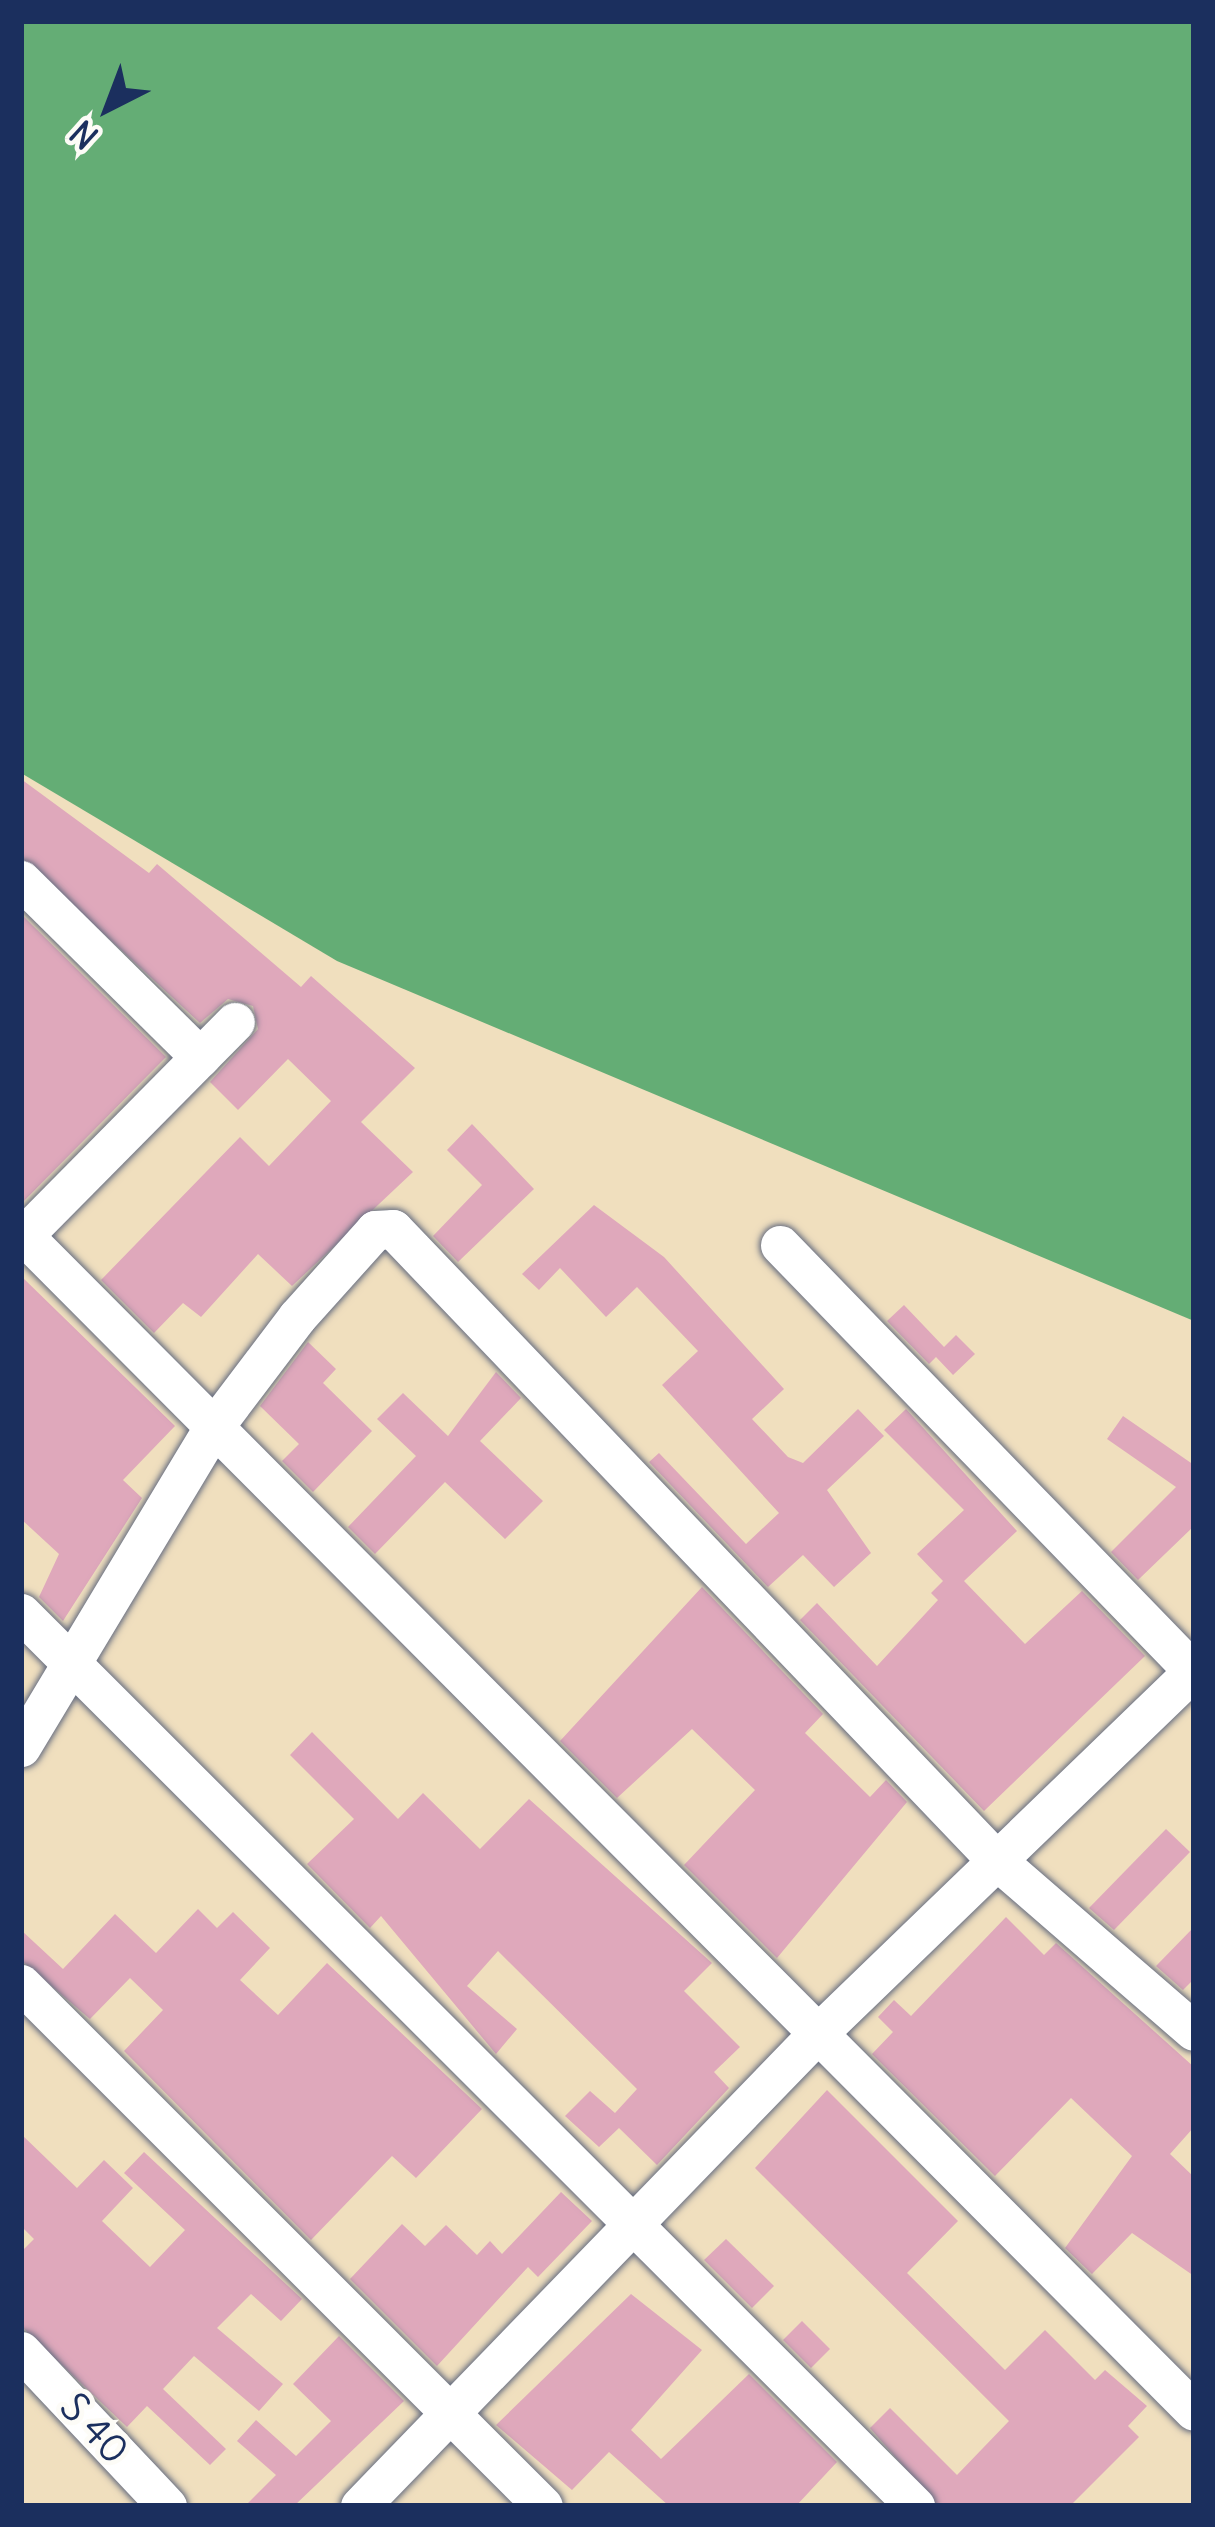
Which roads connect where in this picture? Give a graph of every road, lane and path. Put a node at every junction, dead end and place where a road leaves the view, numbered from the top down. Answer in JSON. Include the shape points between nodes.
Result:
{"nodes":[{"id":1,"x":21,"y":880,"type":"edge"},
{"id":2,"x":235,"y":1022,"type":"dead end"},
{"id":3,"x":200,"y":1057,"type":"junction"},
{"id":4,"x":22,"y":1235,"type":"edge"},
{"id":5,"x":780,"y":1245,"type":"dead end"},
{"id":6,"x":210,"y":1432,"type":"junction"},
{"id":7,"x":21,"y":1613,"type":"edge"},
{"id":8,"x":67,"y":1661,"type":"junction"},
{"id":9,"x":1194,"y":1671,"type":"edge"},
{"id":10,"x":21,"y":1747,"type":"edge"},
{"id":11,"x":994,"y":1858,"type":"junction"},
{"id":12,"x":21,"y":1984,"type":"edge"},
{"id":13,"x":1194,"y":2031,"type":"edge"},
{"id":14,"x":814,"y":2037,"type":"junction"},
{"id":15,"x":641,"y":2228,"type":"junction"},
{"id":16,"x":21,"y":2351,"type":"edge"},
{"id":17,"x":453,"y":2411,"type":"junction"},
{"id":18,"x":1194,"y":2411,"type":"edge"},
{"id":19,"x":166,"y":2506,"type":"edge"},
{"id":20,"x":360,"y":2506,"type":"edge"},
{"id":21,"x":543,"y":2506,"type":"edge"},
{"id":22,"x":915,"y":2506,"type":"edge"}],
"edges":[{"from":1,"to":3,"type":"street"},
{"from":2,"to":3,"type":"street"},
{"from":3,"to":4,"type":"street"},
{"from":4,"to":6,"type":"street"},
{"from":5,"to":9,"type":"street"},
{"from":6,"to":8,"type":"street"},
{"from":6,"to":11,"type":"street","via":[[375,1230],[392,1228]]},
{"from":6,"to":14,"type":"street"},
{"from":7,"to":8,"type":"street"},
{"from":8,"to":10,"type":"street"},
{"from":8,"to":15,"type":"street"},
{"from":9,"to":11,"type":"street"},
{"from":11,"to":13,"type":"street"},
{"from":11,"to":14,"type":"street"},
{"from":12,"to":17,"type":"street"},
{"from":14,"to":15,"type":"street"},
{"from":14,"to":18,"type":"street"},
{"from":15,"to":17,"type":"street"},
{"from":15,"to":22,"type":"street"},
{"from":16,"to":19,"type":"street","name":"S 40"},
{"from":17,"to":20,"type":"street"},
{"from":17,"to":21,"type":"street"}]}
